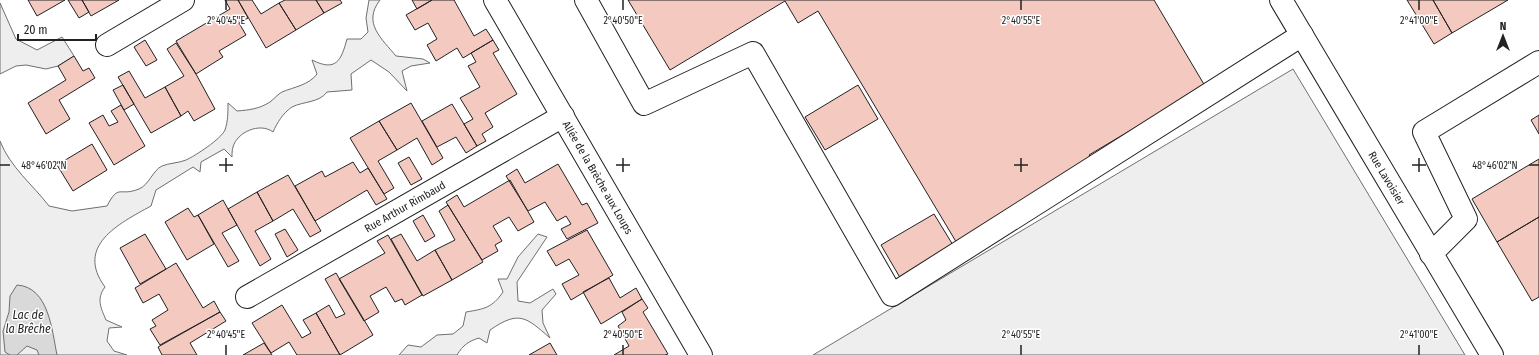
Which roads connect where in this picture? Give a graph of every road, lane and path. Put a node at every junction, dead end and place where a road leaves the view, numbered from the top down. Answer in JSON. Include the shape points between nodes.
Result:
{"nodes":[{"id":1,"x":183,"y":0,"type":"edge"},
{"id":2,"x":495,"y":0,"type":"edge"},
{"id":3,"x":586,"y":0,"type":"edge"},
{"id":4,"x":1281,"y":0,"type":"edge"},
{"id":5,"x":1302,"y":35,"type":"junction"},
{"id":6,"x":107,"y":45,"type":"dead end"},
{"id":7,"x":1539,"y":62,"type":"edge"},
{"id":8,"x":562,"y":116,"type":"junction"},
{"id":9,"x":1431,"y":254,"type":"junction"},
{"id":10,"x":247,"y":297,"type":"dead end"},
{"id":11,"x":701,"y":355,"type":"edge"},
{"id":12,"x":1492,"y":355,"type":"edge"}],
"edges":[{"from":1,"to":6,"type":"street"},
{"from":2,"to":8,"type":"street","name":"Allée de la Brèche aux Loups"},
{"from":3,"to":5,"type":"street","via":[[644,104],[754,53],[892,295]]},
{"from":4,"to":5,"type":"street","name":"Rue Lavoisier"},
{"from":5,"to":9,"type":"street","name":"Rue Lavoisier"},
{"from":7,"to":9,"type":"street","via":[[1424,132],[1466,219]]},
{"from":8,"to":10,"type":"street","name":"Rue Arthur Rimbaud"},
{"from":8,"to":11,"type":"street","name":"Allée de la Brèche aux Loups"},
{"from":9,"to":12,"type":"street","name":"Rue Lavoisier"}]}
